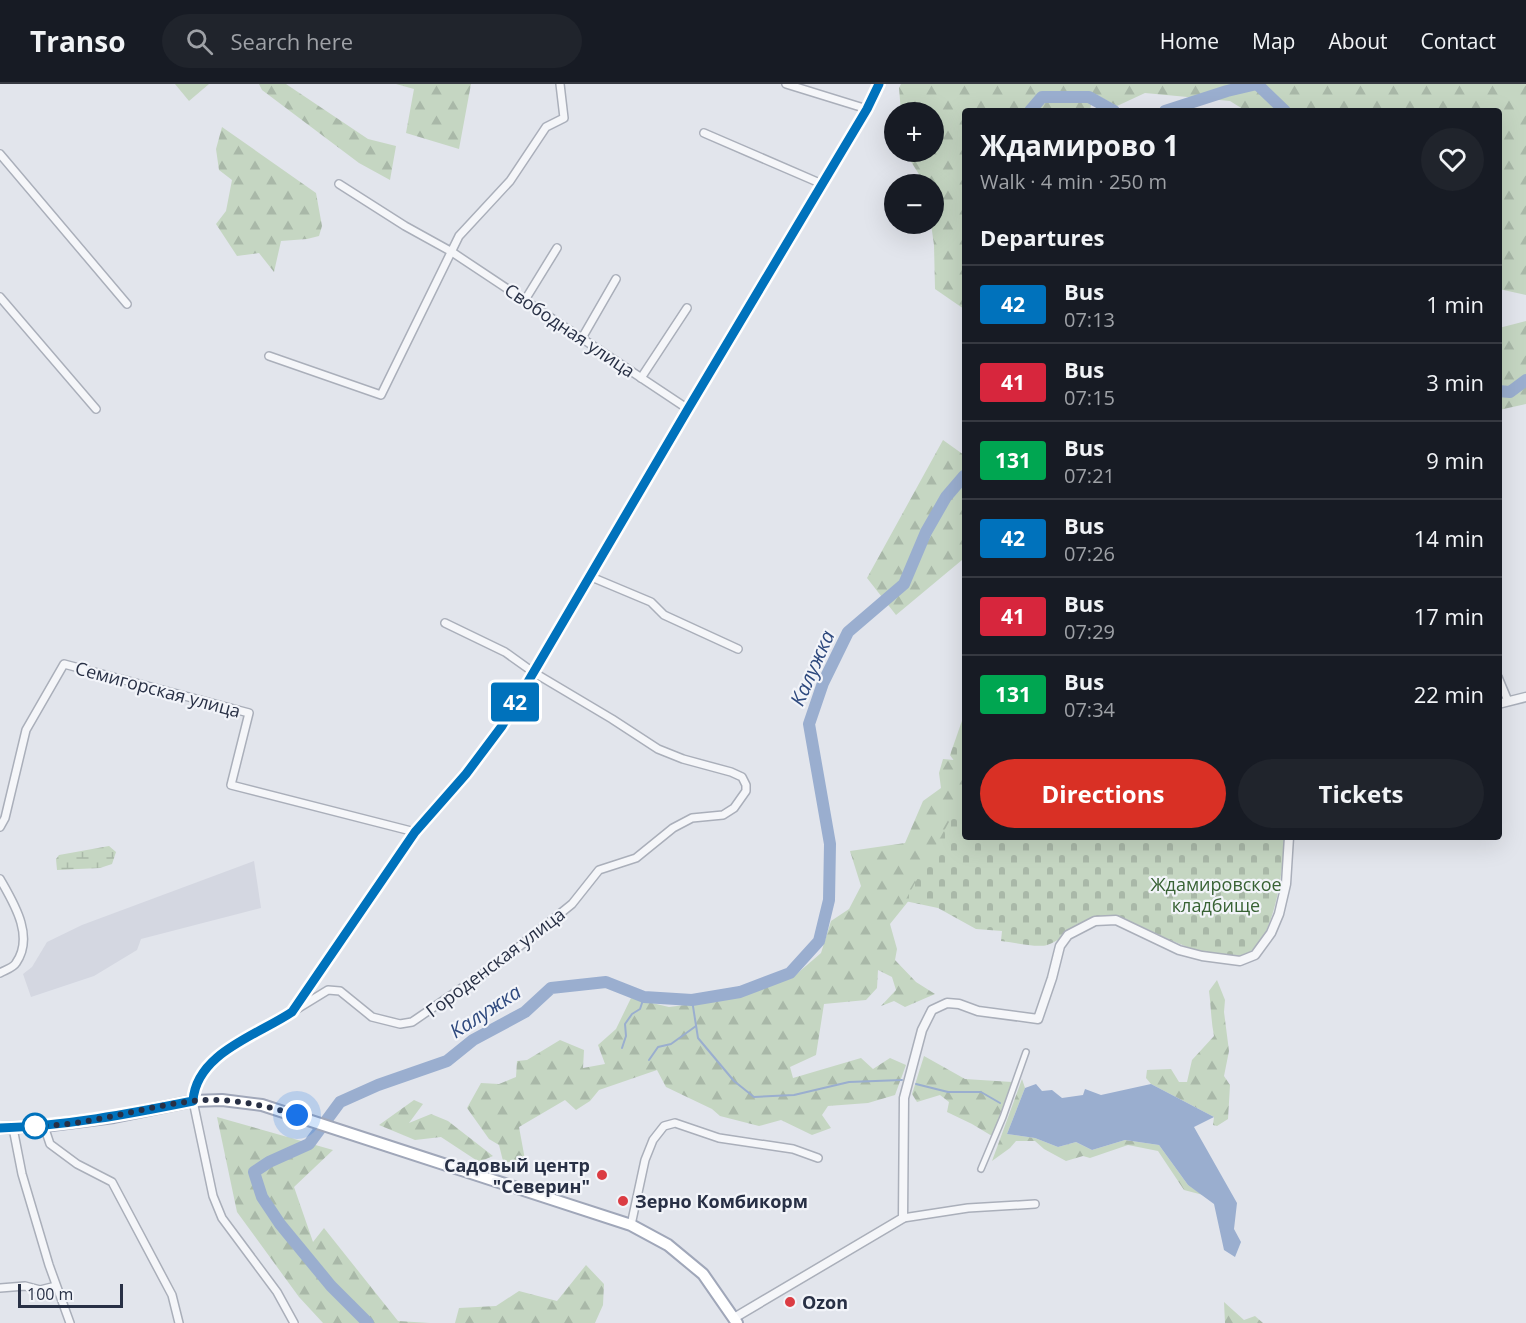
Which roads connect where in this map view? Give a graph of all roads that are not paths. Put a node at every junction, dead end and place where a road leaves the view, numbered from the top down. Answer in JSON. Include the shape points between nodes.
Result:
{"nodes":[{"id":1,"x":560,"y":84,"type":"edge"},
{"id":2,"x":786,"y":84,"type":"edge"},
{"id":3,"x":879,"y":84,"type":"edge"},
{"id":4,"x":867,"y":109,"type":"junction"},
{"id":5,"x":704,"y":133,"type":"dead end"},
{"id":6,"x":0,"y":154,"type":"edge"},
{"id":7,"x":339,"y":184,"type":"dead end"},
{"id":8,"x":822,"y":184,"type":"junction"},
{"id":9,"x":557,"y":248,"type":"dead end"},
{"id":10,"x":452,"y":252,"type":"junction"},
{"id":11,"x":616,"y":279,"type":"dead end"},
{"id":12,"x":0,"y":297,"type":"edge"},
{"id":13,"x":525,"y":300,"type":"junction"},
{"id":14,"x":127,"y":304,"type":"dead end"},
{"id":15,"x":687,"y":308,"type":"dead end"},
{"id":16,"x":582,"y":338,"type":"junction"},
{"id":17,"x":269,"y":356,"type":"dead end"},
{"id":18,"x":641,"y":378,"type":"junction"},
{"id":19,"x":688,"y":409,"type":"junction"},
{"id":20,"x":96,"y":410,"type":"dead end"},
{"id":21,"x":589,"y":576,"type":"junction"},
{"id":22,"x":445,"y":622,"type":"dead end"},
{"id":23,"x":738,"y":649,"type":"dead end"},
{"id":24,"x":533,"y":672,"type":"junction"},
{"id":25,"x":1502,"y":687,"type":"edge"},
{"id":26,"x":1526,"y":697,"type":"edge"},
{"id":27,"x":1508,"y":701,"type":"junction"},
{"id":28,"x":1502,"y":703,"type":"edge"},
{"id":29,"x":0,"y":827,"type":"edge"},
{"id":30,"x":415,"y":832,"type":"junction"},
{"id":31,"x":1289,"y":840,"type":"edge"},
{"id":32,"x":0,"y":879,"type":"edge"},
{"id":33,"x":0,"y":973,"type":"edge"},
{"id":34,"x":292,"y":1012,"type":"junction"},
{"id":35,"x":1026,"y":1052,"type":"dead end"},
{"id":36,"x":193,"y":1101,"type":"junction"},
{"id":37,"x":44,"y":1126,"type":"junction"},
{"id":38,"x":0,"y":1128,"type":"edge"},
{"id":39,"x":13,"y":1128,"type":"junction"},
{"id":40,"x":818,"y":1158,"type":"dead end"},
{"id":41,"x":981,"y":1169,"type":"dead end"},
{"id":42,"x":1035,"y":1204,"type":"dead end"},
{"id":43,"x":903,"y":1218,"type":"junction"},
{"id":44,"x":632,"y":1225,"type":"junction"},
{"id":45,"x":56,"y":1286,"type":"junction"},
{"id":46,"x":0,"y":1288,"type":"edge"},
{"id":47,"x":734,"y":1321,"type":"edge"},
{"id":48,"x":70,"y":1323,"type":"edge"},
{"id":49,"x":179,"y":1323,"type":"edge"},
{"id":50,"x":294,"y":1323,"type":"edge"}],
"edges":[{"from":1,"to":10,"type":"street","via":[[564,118],[546,127],[510,181],[459,236]]},
{"from":2,"to":4,"type":"street"},
{"from":3,"to":4,"type":"street","name":"Городенская улица"},
{"from":4,"to":8,"type":"street","name":"Городенская улица"},
{"from":5,"to":8,"type":"street"},
{"from":6,"to":14,"type":"street"},
{"from":7,"to":10,"type":"street","name":"Свободная улица"},
{"from":8,"to":19,"type":"street","name":"Городенская улица"},
{"from":9,"to":13,"type":"street"},
{"from":10,"to":13,"type":"street","name":"Свободная улица"},
{"from":10,"to":17,"type":"street","via":[[381,395]]},
{"from":11,"to":16,"type":"street"},
{"from":12,"to":20,"type":"street"},
{"from":13,"to":16,"type":"street","name":"Свободная улица"},
{"from":15,"to":18,"type":"street"},
{"from":16,"to":18,"type":"street","name":"Свободная улица"},
{"from":18,"to":19,"type":"street","name":"Свободная улица"},
{"from":19,"to":21,"type":"street","name":"Городенская улица"},
{"from":21,"to":23,"type":"street","via":[[651,602],[664,615]]},
{"from":21,"to":24,"type":"street","name":"Городенская улица"},
{"from":22,"to":24,"type":"street","name":"Городенская улица","via":[[505,652]]},
{"from":24,"to":30,"type":"street","name":"Городенская улица","via":[[502,726]]},
{"from":24,"to":34,"type":"street","name":"Городенская улица","via":[[658,749],[742,777],[746,785],[743,797],[723,815],[692,818],[636,858],[598,870],[558,916],[500,963],[412,1022],[400,1024],[372,1017],[340,991],[328,990]]},
{"from":25,"to":27,"type":"street"},
{"from":26,"to":27,"type":"street"},
{"from":27,"to":28,"type":"street"},
{"from":29,"to":30,"type":"street","name":"Семигорская улица","via":[[26,730],[64,664],[249,713],[231,785]]},
{"from":30,"to":34,"type":"street","name":"Городенская улица"},
{"from":31,"to":43,"type":"street","via":[[1279,914],[1255,955],[1240,961],[1202,956],[1179,950],[1116,920],[1095,921],[1068,935],[1060,946],[1038,1019],[978,1011],[959,1004],[947,1003],[932,1010],[922,1030],[904,1098]]},
{"from":32,"to":33,"type":"street","via":[[17,909],[22,948],[15,965]]},
{"from":34,"to":36,"type":"street","name":"Городенская улица","via":[[231,1046],[208,1065],[194,1088]]},
{"from":35,"to":41,"type":"street"},
{"from":36,"to":37,"type":"main road"},
{"from":36,"to":44,"type":"main road","via":[[262,1105]]},
{"from":36,"to":50,"type":"street","via":[[213,1196],[222,1218],[277,1292]]},
{"from":37,"to":39,"type":"main road"},
{"from":37,"to":49,"type":"street","via":[[50,1144],[112,1182],[172,1295]]},
{"from":38,"to":39,"type":"main road"},
{"from":39,"to":45,"type":"street","via":[[22,1174]]},
{"from":40,"to":44,"type":"street","via":[[793,1149],[719,1138],[675,1123],[664,1126],[645,1160]]},
{"from":42,"to":43,"type":"street","via":[[968,1208]]},
{"from":43,"to":47,"type":"street"},
{"from":44,"to":47,"type":"main road","via":[[669,1245],[703,1274]]},
{"from":45,"to":46,"type":"street","via":[[40,1290]]},
{"from":45,"to":48,"type":"street"}]}
